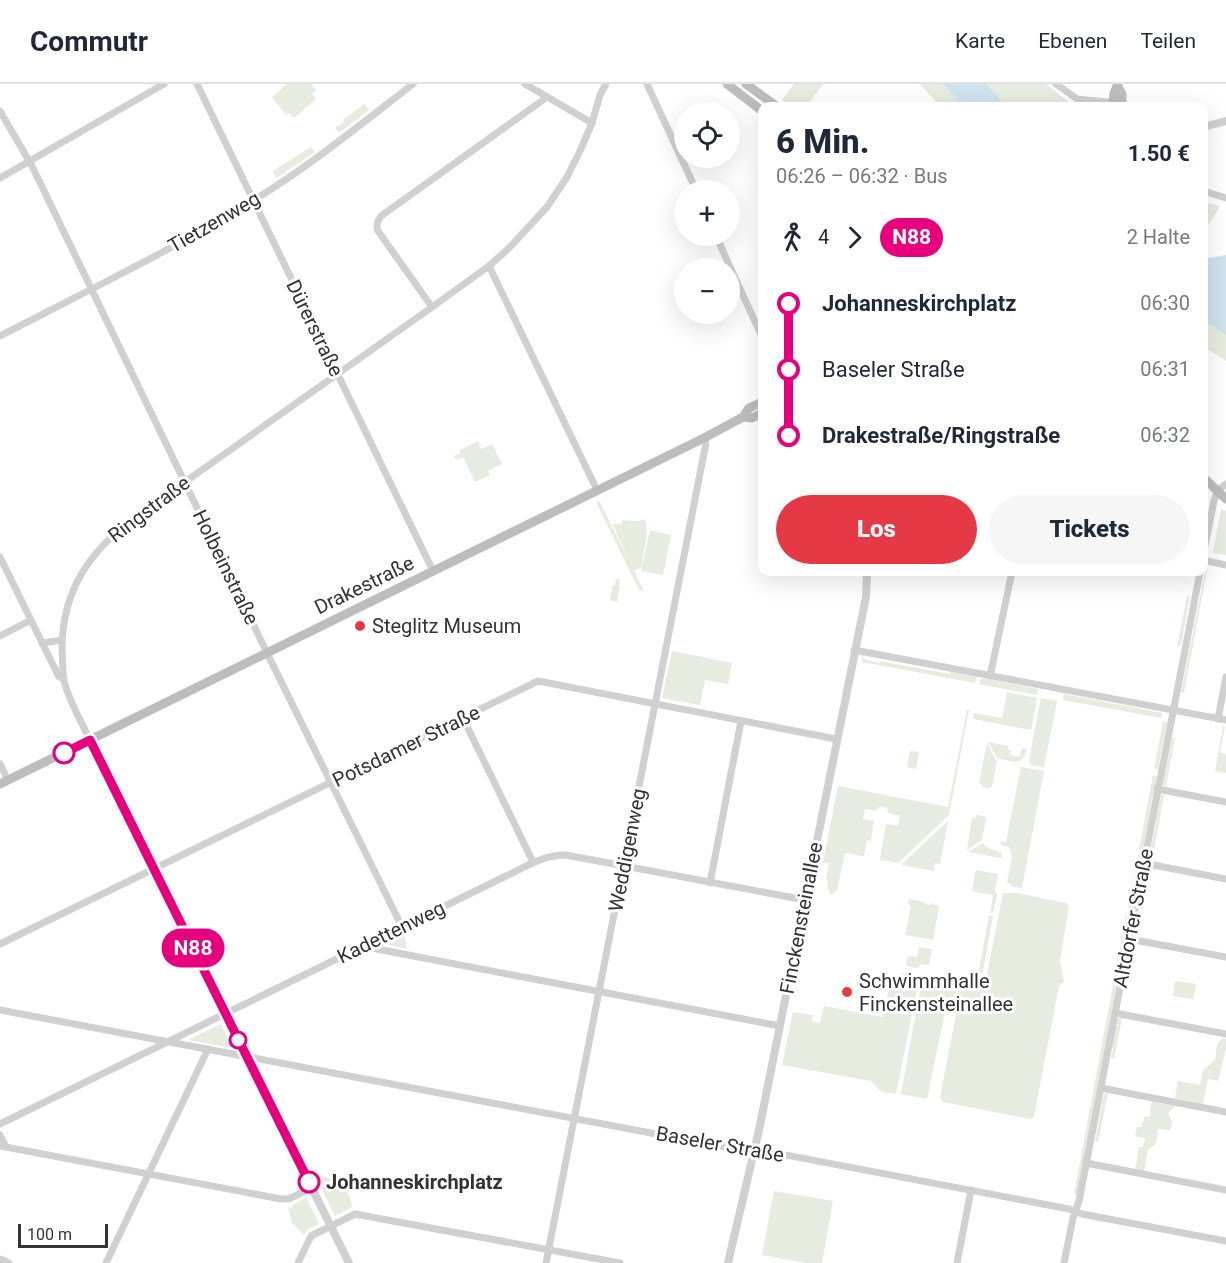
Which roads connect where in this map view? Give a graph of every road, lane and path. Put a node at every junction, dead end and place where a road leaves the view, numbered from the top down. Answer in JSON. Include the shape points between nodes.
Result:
{"nodes":[{"id":1,"x":165,"y":84,"type":"edge"},
{"id":2,"x":197,"y":84,"type":"edge"},
{"id":3,"x":413,"y":84,"type":"edge"},
{"id":4,"x":525,"y":84,"type":"edge"},
{"id":5,"x":606,"y":84,"type":"edge"},
{"id":6,"x":647,"y":84,"type":"edge"},
{"id":7,"x":727,"y":84,"type":"edge"},
{"id":8,"x":746,"y":84,"type":"edge"},
{"id":9,"x":1056,"y":84,"type":"edge"},
{"id":10,"x":1118,"y":85,"type":"edge"},
{"id":11,"x":545,"y":96,"type":"junction"},
{"id":12,"x":771,"y":102,"type":"edge"},
{"id":13,"x":1098,"y":102,"type":"edge"},
{"id":14,"x":1119,"y":102,"type":"edge"},
{"id":15,"x":758,"y":108,"type":"edge"},
{"id":16,"x":0,"y":111,"type":"edge"},
{"id":17,"x":1226,"y":121,"type":"edge"},
{"id":18,"x":592,"y":123,"type":"junction"},
{"id":19,"x":1208,"y":126,"type":"edge"},
{"id":20,"x":30,"y":161,"type":"junction"},
{"id":21,"x":0,"y":178,"type":"edge"},
{"id":22,"x":691,"y":180,"type":"edge"},
{"id":23,"x":1208,"y":193,"type":"edge"},
{"id":24,"x":1226,"y":198,"type":"edge"},
{"id":25,"x":254,"y":200,"type":"junction"},
{"id":26,"x":721,"y":246,"type":"edge"},
{"id":27,"x":489,"y":266,"type":"junction"},
{"id":28,"x":91,"y":290,"type":"junction"},
{"id":29,"x":432,"y":307,"type":"junction"},
{"id":30,"x":758,"y":328,"type":"edge"},
{"id":31,"x":0,"y":336,"type":"edge"},
{"id":32,"x":337,"y":374,"type":"junction"},
{"id":33,"x":758,"y":404,"type":"edge"},
{"id":34,"x":758,"y":415,"type":"edge"},
{"id":35,"x":743,"y":417,"type":"junction"},
{"id":36,"x":704,"y":438,"type":"junction"},
{"id":37,"x":184,"y":482,"type":"junction"},
{"id":38,"x":1208,"y":482,"type":"edge"},
{"id":39,"x":1226,"y":484,"type":"edge"},
{"id":40,"x":597,"y":490,"type":"junction"},
{"id":41,"x":1217,"y":491,"type":"junction"},
{"id":42,"x":1226,"y":499,"type":"edge"},
{"id":43,"x":1208,"y":530,"type":"edge"},
{"id":44,"x":0,"y":557,"type":"edge"},
{"id":45,"x":1208,"y":561,"type":"edge"},
{"id":46,"x":1226,"y":565,"type":"edge"},
{"id":47,"x":433,"y":572,"type":"junction"},
{"id":48,"x":866,"y":576,"type":"edge"},
{"id":49,"x":1011,"y":576,"type":"edge"},
{"id":50,"x":1199,"y":576,"type":"edge"},
{"id":51,"x":31,"y":620,"type":"junction"},
{"id":52,"x":0,"y":636,"type":"edge"},
{"id":53,"x":62,"y":640,"type":"junction"},
{"id":54,"x":42,"y":643,"type":"junction"},
{"id":55,"x":854,"y":650,"type":"junction"},
{"id":56,"x":267,"y":652,"type":"junction"},
{"id":57,"x":990,"y":676,"type":"junction"},
{"id":58,"x":1226,"y":677,"type":"edge"},
{"id":59,"x":64,"y":678,"type":"junction"},
{"id":60,"x":656,"y":704,"type":"junction"},
{"id":61,"x":1172,"y":710,"type":"junction"},
{"id":62,"x":463,"y":718,"type":"junction"},
{"id":63,"x":1222,"y":720,"type":"edge"},
{"id":64,"x":741,"y":721,"type":"junction"},
{"id":65,"x":837,"y":739,"type":"junction"},
{"id":66,"x":90,"y":740,"type":"junction"},
{"id":67,"x":0,"y":764,"type":"edge"},
{"id":68,"x":4,"y":782,"type":"edge"},
{"id":69,"x":331,"y":783,"type":"junction"},
{"id":70,"x":1157,"y":789,"type":"junction"},
{"id":71,"x":1226,"y":802,"type":"edge"},
{"id":72,"x":533,"y":862,"type":"junction"},
{"id":73,"x":1143,"y":863,"type":"junction"},
{"id":74,"x":624,"y":866,"type":"junction"},
{"id":75,"x":154,"y":868,"type":"junction"},
{"id":76,"x":1226,"y":879,"type":"edge"},
{"id":77,"x":710,"y":882,"type":"junction"},
{"id":78,"x":805,"y":900,"type":"junction"},
{"id":79,"x":402,"y":927,"type":"junction"},
{"id":80,"x":1129,"y":939,"type":"junction"},
{"id":81,"x":0,"y":944,"type":"edge"},
{"id":82,"x":369,"y":944,"type":"junction"},
{"id":83,"x":1226,"y":957,"type":"edge"},
{"id":84,"x":599,"y":992,"type":"junction"},
{"id":85,"x":0,"y":1010,"type":"edge"},
{"id":86,"x":1115,"y":1013,"type":"junction"},
{"id":87,"x":225,"y":1014,"type":"junction"},
{"id":88,"x":780,"y":1026,"type":"junction"},
{"id":89,"x":1226,"y":1034,"type":"edge"},
{"id":90,"x":168,"y":1042,"type":"junction"},
{"id":91,"x":208,"y":1049,"type":"junction"},
{"id":92,"x":246,"y":1057,"type":"junction"},
{"id":93,"x":1101,"y":1088,"type":"junction"},
{"id":94,"x":1226,"y":1112,"type":"edge"},
{"id":95,"x":574,"y":1118,"type":"junction"},
{"id":96,"x":0,"y":1124,"type":"edge"},
{"id":97,"x":0,"y":1135,"type":"edge"},
{"id":98,"x":3,"y":1146,"type":"edge"},
{"id":99,"x":754,"y":1149,"type":"junction"},
{"id":100,"x":1086,"y":1163,"type":"junction"},
{"id":101,"x":148,"y":1174,"type":"junction"},
{"id":102,"x":312,"y":1188,"type":"junction"},
{"id":103,"x":971,"y":1190,"type":"junction"},
{"id":104,"x":1226,"y":1190,"type":"edge"},
{"id":105,"x":1075,"y":1211,"type":"junction"},
{"id":106,"x":330,"y":1226,"type":"junction"},
{"id":107,"x":1226,"y":1241,"type":"edge"},
{"id":108,"x":548,"y":1249,"type":"junction"},
{"id":109,"x":0,"y":1258,"type":"edge"},
{"id":110,"x":9,"y":1263,"type":"edge"},
{"id":111,"x":106,"y":1263,"type":"edge"},
{"id":112,"x":298,"y":1263,"type":"edge"},
{"id":113,"x":349,"y":1263,"type":"edge"},
{"id":114,"x":546,"y":1263,"type":"edge"},
{"id":115,"x":620,"y":1263,"type":"edge"},
{"id":116,"x":728,"y":1263,"type":"edge"},
{"id":117,"x":957,"y":1263,"type":"edge"},
{"id":118,"x":1064,"y":1263,"type":"edge"}],
"edges":[{"from":1,"to":20,"type":"street"},
{"from":2,"to":25,"type":"street","name":"Dürerstraße"},
{"from":3,"to":25,"type":"street","name":"Tietzenweg"},
{"from":4,"to":11,"type":"street"},
{"from":5,"to":18,"type":"street","name":"Ringstraße"},
{"from":6,"to":22,"type":"street"},
{"from":7,"to":15,"type":"main road"},
{"from":8,"to":12,"type":"main road"},
{"from":9,"to":13,"type":"street","via":[[1077,99]]},
{"from":10,"to":14,"type":"main road","via":[[1122,94]]},
{"from":11,"to":18,"type":"street"},
{"from":11,"to":29,"type":"street","via":[[377,221],[378,231]]},
{"from":16,"to":20,"type":"street","name":"Holbeinstraße"},
{"from":17,"to":19,"type":"street"},
{"from":18,"to":27,"type":"street","name":"Ringstraße","via":[[567,177],[547,207]]},
{"from":20,"to":21,"type":"street"},
{"from":20,"to":28,"type":"street","name":"Holbeinstraße"},
{"from":23,"to":24,"type":"street"},
{"from":25,"to":28,"type":"street","name":"Tietzenweg"},
{"from":25,"to":32,"type":"street","name":"Dürerstraße"},
{"from":26,"to":30,"type":"street"},
{"from":27,"to":29,"type":"street","name":"Ringstraße"},
{"from":27,"to":40,"type":"street"},
{"from":28,"to":31,"type":"street","name":"Tietzenweg"},
{"from":28,"to":37,"type":"street","name":"Holbeinstraße"},
{"from":29,"to":32,"type":"street","name":"Ringstraße"},
{"from":32,"to":37,"type":"street","name":"Ringstraße"},
{"from":32,"to":47,"type":"street","name":"Dürerstraße"},
{"from":33,"to":35,"type":"main road","name":"Drakestraße"},
{"from":34,"to":35,"type":"main road","name":"Drakestraße"},
{"from":35,"to":36,"type":"main road","name":"Drakestraße"},
{"from":36,"to":40,"type":"main road","name":"Drakestraße"},
{"from":36,"to":60,"type":"street","name":"Weddigenweg","via":[[706,444]]},
{"from":37,"to":53,"type":"street","name":"Ringstraße","via":[[115,533],[91,559],[68,605]]},
{"from":37,"to":56,"type":"street","name":"Holbeinstraße"},
{"from":38,"to":41,"type":"main road"},
{"from":39,"to":41,"type":"street"},
{"from":40,"to":47,"type":"main road","name":"Drakestraße"},
{"from":41,"to":42,"type":"main road"},
{"from":41,"to":43,"type":"street"},
{"from":44,"to":51,"type":"street"},
{"from":45,"to":46,"type":"street"},
{"from":47,"to":56,"type":"main road","name":"Drakestraße"},
{"from":48,"to":55,"type":"street","name":"Finckensteinallee","via":[[866,597]]},
{"from":49,"to":57,"type":"street"},
{"from":50,"to":61,"type":"street","name":"Altdorfer Straße"},
{"from":51,"to":52,"type":"street"},
{"from":51,"to":54,"type":"street"},
{"from":53,"to":54,"type":"street"},
{"from":53,"to":59,"type":"street","name":"Ringstraße"},
{"from":54,"to":59,"type":"street","via":[[59,677]]},
{"from":55,"to":57,"type":"street"},
{"from":55,"to":65,"type":"street","name":"Finckensteinallee"},
{"from":56,"to":66,"type":"main road","name":"Drakestraße"},
{"from":56,"to":69,"type":"street","name":"Holbeinstraße"},
{"from":57,"to":61,"type":"street"},
{"from":58,"to":63,"type":"street"},
{"from":59,"to":66,"type":"street","name":"Ringstraße"},
{"from":60,"to":62,"type":"street","name":"Potsdamer Straße","via":[[540,681]]},
{"from":60,"to":64,"type":"street","name":"Potsdamer Straße"},
{"from":60,"to":74,"type":"street","name":"Weddigenweg"},
{"from":61,"to":63,"type":"street"},
{"from":61,"to":70,"type":"street","name":"Altdorfer Straße"},
{"from":62,"to":69,"type":"street","name":"Potsdamer Straße"},
{"from":62,"to":72,"type":"street"},
{"from":64,"to":65,"type":"street","name":"Potsdamer Straße"},
{"from":64,"to":77,"type":"street"},
{"from":65,"to":78,"type":"street","name":"Finckensteinallee"},
{"from":66,"to":68,"type":"main road","name":"Drakestraße"},
{"from":66,"to":75,"type":"street","name":"Ringstraße"},
{"from":67,"to":68,"type":"street"},
{"from":69,"to":75,"type":"street","name":"Potsdamer Straße"},
{"from":69,"to":79,"type":"street","name":"Holbeinstraße"},
{"from":70,"to":71,"type":"street"},
{"from":70,"to":73,"type":"street","name":"Altdorfer Straße"},
{"from":72,"to":74,"type":"street","name":"Kadettenweg","via":[[562,855]]},
{"from":72,"to":79,"type":"street","name":"Kadettenweg"},
{"from":73,"to":76,"type":"street"},
{"from":73,"to":80,"type":"street","name":"Altdorfer Straße"},
{"from":74,"to":77,"type":"street","name":"Kadettenweg"},
{"from":74,"to":84,"type":"street","name":"Weddigenweg"},
{"from":75,"to":81,"type":"street","name":"Potsdamer Straße"},
{"from":75,"to":87,"type":"street","name":"Ringstraße"},
{"from":77,"to":78,"type":"street","name":"Kadettenweg"},
{"from":78,"to":88,"type":"street","name":"Finckensteinallee"},
{"from":79,"to":82,"type":"street","name":"Kadettenweg"},
{"from":80,"to":83,"type":"street"},
{"from":80,"to":86,"type":"street","name":"Altdorfer Straße"},
{"from":82,"to":84,"type":"street","via":[[372,948]]},
{"from":82,"to":87,"type":"street","name":"Kadettenweg"},
{"from":84,"to":88,"type":"street"},
{"from":84,"to":95,"type":"street","name":"Weddigenweg"},
{"from":85,"to":90,"type":"street","name":"Baseler Straße"},
{"from":86,"to":89,"type":"street"},
{"from":86,"to":93,"type":"street","name":"Altdorfer Straße"},
{"from":87,"to":90,"type":"street","name":"Kadettenweg"},
{"from":87,"to":92,"type":"street","name":"Ringstraße"},
{"from":88,"to":99,"type":"street","name":"Finckensteinallee"},
{"from":90,"to":91,"type":"street","name":"Baseler Straße"},
{"from":90,"to":96,"type":"street","name":"Kadettenweg"},
{"from":91,"to":92,"type":"street","name":"Baseler Straße"},
{"from":91,"to":101,"type":"street"},
{"from":92,"to":95,"type":"street","name":"Baseler Straße"},
{"from":92,"to":102,"type":"street","name":"Ringstraße"},
{"from":93,"to":94,"type":"street"},
{"from":93,"to":100,"type":"street","name":"Altdorfer Straße"},
{"from":95,"to":99,"type":"street","name":"Baseler Straße","via":[[746,1151]]},
{"from":95,"to":108,"type":"street","name":"Weddigenweg"},
{"from":97,"to":98,"type":"street"},
{"from":98,"to":101,"type":"street"},
{"from":99,"to":103,"type":"street","name":"Baseler Straße"},
{"from":99,"to":116,"type":"street","name":"Finckensteinallee"},
{"from":100,"to":104,"type":"street"},
{"from":100,"to":105,"type":"street","name":"Altdorfer Straße"},
{"from":101,"to":102,"type":"street","via":[[281,1199]]},
{"from":101,"to":111,"type":"street"},
{"from":102,"to":106,"type":"street","name":"Ringstraße"},
{"from":103,"to":105,"type":"street","name":"Baseler Straße"},
{"from":103,"to":117,"type":"street"},
{"from":105,"to":107,"type":"street","name":"Baseler Straße"},
{"from":105,"to":118,"type":"street","name":"Altdorfer Straße"},
{"from":106,"to":108,"type":"street","via":[[355,1214],[366,1215]]},
{"from":106,"to":112,"type":"street","via":[[311,1236]]},
{"from":106,"to":113,"type":"street","name":"Ringstraße"},
{"from":108,"to":114,"type":"street","name":"Weddigenweg"},
{"from":108,"to":115,"type":"street"},
{"from":109,"to":110,"type":"street"}]}
